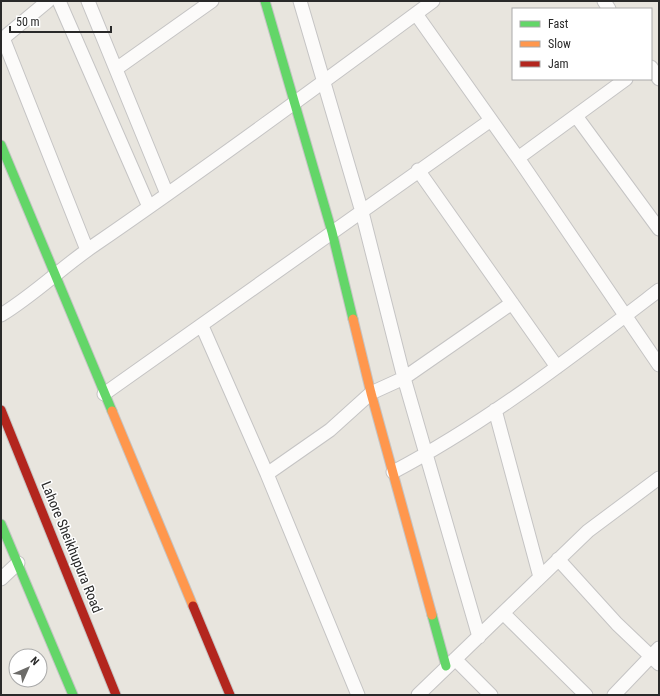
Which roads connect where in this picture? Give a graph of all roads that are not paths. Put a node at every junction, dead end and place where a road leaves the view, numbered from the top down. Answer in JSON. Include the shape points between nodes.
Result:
{"nodes":[{"id":1,"x":48,"y":1,"type":"edge"},
{"id":2,"x":59,"y":1,"type":"edge"},
{"id":3,"x":88,"y":1,"type":"edge"},
{"id":4,"x":212,"y":1,"type":"edge"},
{"id":5,"x":265,"y":1,"type":"edge"},
{"id":6,"x":300,"y":1,"type":"edge"},
{"id":7,"x":433,"y":1,"type":"edge"},
{"id":8,"x":416,"y":14,"type":"junction"},
{"id":9,"x":2,"y":39,"type":"edge"},
{"id":10,"x":116,"y":69,"type":"junction"},
{"id":11,"x":652,"y":69,"type":"edge"},
{"id":12,"x":659,"y":79,"type":"edge"},
{"id":13,"x":625,"y":80,"type":"edge"},
{"id":14,"x":324,"y":81,"type":"junction"},
{"id":15,"x":295,"y":102,"type":"junction"},
{"id":16,"x":576,"y":116,"type":"junction"},
{"id":17,"x":491,"y":120,"type":"junction"},
{"id":18,"x":1,"y":145,"type":"edge"},
{"id":19,"x":518,"y":158,"type":"junction"},
{"id":20,"x":418,"y":170,"type":"junction"},
{"id":21,"x":167,"y":194,"type":"junction"},
{"id":22,"x":149,"y":207,"type":"junction"},
{"id":23,"x":362,"y":212,"type":"junction"},
{"id":24,"x":659,"y":229,"type":"edge"},
{"id":25,"x":332,"y":232,"type":"junction"},
{"id":26,"x":87,"y":250,"type":"junction"},
{"id":27,"x":56,"y":276,"type":"junction"},
{"id":28,"x":659,"y":290,"type":"edge"},
{"id":29,"x":512,"y":303,"type":"junction"},
{"id":30,"x":3,"y":309,"type":"edge"},
{"id":31,"x":625,"y":316,"type":"junction"},
{"id":32,"x":202,"y":326,"type":"junction"},
{"id":33,"x":659,"y":365,"type":"edge"},
{"id":34,"x":557,"y":367,"type":"junction"},
{"id":35,"x":404,"y":378,"type":"junction"},
{"id":36,"x":371,"y":393,"type":"junction"},
{"id":37,"x":104,"y":394,"type":"junction"},
{"id":38,"x":1,"y":410,"type":"edge"},
{"id":39,"x":495,"y":410,"type":"junction"},
{"id":40,"x":426,"y":455,"type":"junction"},
{"id":41,"x":393,"y":472,"type":"junction"},
{"id":42,"x":266,"y":474,"type":"junction"},
{"id":43,"x":659,"y":478,"type":"edge"},
{"id":44,"x":1,"y":524,"type":"edge"},
{"id":45,"x":558,"y":559,"type":"junction"},
{"id":46,"x":18,"y":563,"type":"junction"},
{"id":47,"x":540,"y":577,"type":"junction"},
{"id":48,"x":1,"y":579,"type":"edge"},
{"id":49,"x":503,"y":613,"type":"junction"},
{"id":50,"x":479,"y":637,"type":"junction"},
{"id":51,"x":656,"y":656,"type":"edge"},
{"id":52,"x":451,"y":663,"type":"junction"},
{"id":53,"x":73,"y":695,"type":"edge"},
{"id":54,"x":116,"y":695,"type":"edge"},
{"id":55,"x":230,"y":695,"type":"edge"},
{"id":56,"x":358,"y":695,"type":"edge"},
{"id":57,"x":418,"y":695,"type":"edge"},
{"id":58,"x":491,"y":695,"type":"edge"},
{"id":59,"x":586,"y":695,"type":"edge"},
{"id":60,"x":614,"y":695,"type":"edge"}],
"edges":[{"from":1,"to":9,"type":"street"},
{"from":2,"to":22,"type":"street"},
{"from":3,"to":10,"type":"street"},
{"from":4,"to":10,"type":"street"},
{"from":5,"to":15,"type":"main road"},
{"from":6,"to":14,"type":"street"},
{"from":7,"to":8,"type":"street"},
{"from":8,"to":14,"type":"street"},
{"from":8,"to":17,"type":"street"},
{"from":9,"to":26,"type":"street"},
{"from":10,"to":21,"type":"street"},
{"from":11,"to":12,"type":"street"},
{"from":13,"to":16,"type":"street"},
{"from":14,"to":15,"type":"street"},
{"from":14,"to":23,"type":"street"},
{"from":15,"to":21,"type":"street"},
{"from":15,"to":25,"type":"main road"},
{"from":16,"to":19,"type":"street"},
{"from":16,"to":24,"type":"street"},
{"from":17,"to":19,"type":"street"},
{"from":17,"to":20,"type":"street"},
{"from":18,"to":27,"type":"main road"},
{"from":19,"to":31,"type":"street"},
{"from":20,"to":23,"type":"street"},
{"from":20,"to":29,"type":"street"},
{"from":21,"to":22,"type":"street"},
{"from":22,"to":26,"type":"street"},
{"from":23,"to":25,"type":"street"},
{"from":23,"to":35,"type":"street"},
{"from":25,"to":32,"type":"street"},
{"from":25,"to":36,"type":"main road"},
{"from":26,"to":27,"type":"street"},
{"from":27,"to":30,"type":"street"},
{"from":27,"to":37,"type":"main road"},
{"from":28,"to":31,"type":"street"},
{"from":29,"to":34,"type":"street"},
{"from":29,"to":35,"type":"street"},
{"from":31,"to":33,"type":"street"},
{"from":31,"to":34,"type":"street"},
{"from":32,"to":37,"type":"street"},
{"from":32,"to":42,"type":"street"},
{"from":34,"to":39,"type":"street"},
{"from":35,"to":36,"type":"street"},
{"from":35,"to":40,"type":"street"},
{"from":36,"to":41,"type":"main road"},
{"from":36,"to":42,"type":"street","via":[[330,430]]},
{"from":37,"to":55,"type":"main road"},
{"from":38,"to":54,"type":"main road","name":"Lahore Sheikhupura Road"},
{"from":39,"to":40,"type":"street"},
{"from":39,"to":47,"type":"street"},
{"from":40,"to":41,"type":"street"},
{"from":40,"to":50,"type":"street"},
{"from":41,"to":52,"type":"main road"},
{"from":42,"to":56,"type":"street"},
{"from":43,"to":45,"type":"street","via":[[588,531]]},
{"from":44,"to":46,"type":"main road"},
{"from":45,"to":47,"type":"street"},
{"from":45,"to":51,"type":"street","via":[[617,624]]},
{"from":46,"to":48,"type":"street"},
{"from":46,"to":53,"type":"main road"},
{"from":47,"to":49,"type":"street"},
{"from":49,"to":50,"type":"street"},
{"from":49,"to":59,"type":"street"},
{"from":50,"to":52,"type":"street"},
{"from":51,"to":60,"type":"street"},
{"from":52,"to":57,"type":"street"},
{"from":52,"to":58,"type":"street"}]}
